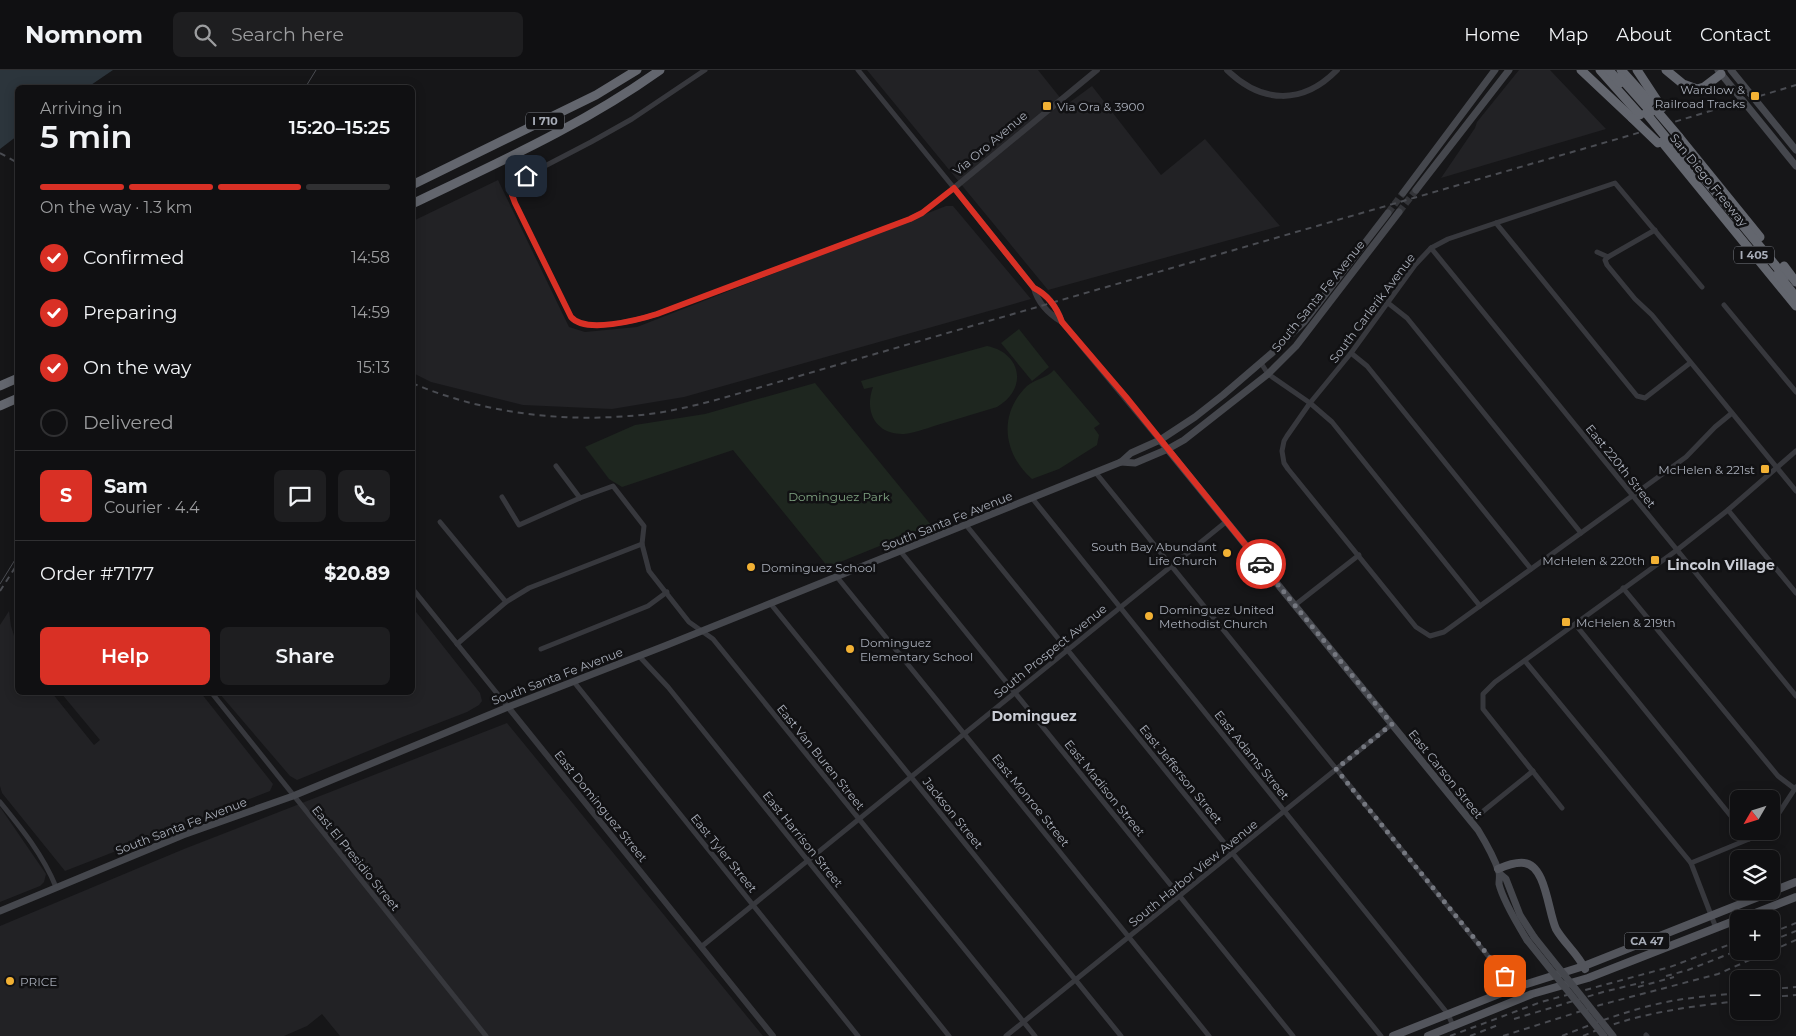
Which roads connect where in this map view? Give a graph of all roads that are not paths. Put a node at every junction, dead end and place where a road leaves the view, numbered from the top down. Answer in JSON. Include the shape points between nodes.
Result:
{"nodes":[{"id":1,"x":631,"y":70,"type":"edge"},
{"id":2,"x":636,"y":70,"type":"edge"},
{"id":3,"x":660,"y":70,"type":"edge"},
{"id":4,"x":705,"y":70,"type":"edge"},
{"id":5,"x":858,"y":70,"type":"edge"},
{"id":6,"x":1097,"y":70,"type":"edge"},
{"id":7,"x":1227,"y":70,"type":"edge"},
{"id":8,"x":1337,"y":70,"type":"edge"},
{"id":9,"x":1494,"y":70,"type":"edge"},
{"id":10,"x":1510,"y":70,"type":"edge"},
{"id":11,"x":1581,"y":70,"type":"edge"},
{"id":12,"x":1600,"y":70,"type":"edge"},
{"id":13,"x":1609,"y":70,"type":"edge"},
{"id":14,"x":1614,"y":70,"type":"edge"},
{"id":15,"x":1621,"y":70,"type":"edge"},
{"id":16,"x":1637,"y":70,"type":"edge"},
{"id":17,"x":1666,"y":70,"type":"edge"},
{"id":18,"x":1731,"y":70,"type":"edge"},
{"id":19,"x":1721,"y":71,"type":"edge"},
{"id":20,"x":617,"y":83,"type":"junction"},
{"id":21,"x":1648,"y":113,"type":"junction"},
{"id":22,"x":1670,"y":140,"type":"junction"},
{"id":23,"x":1796,"y":150,"type":"edge"},
{"id":24,"x":1796,"y":166,"type":"edge"},
{"id":25,"x":415,"y":184,"type":"edge"},
{"id":26,"x":954,"y":188,"type":"junction"},
{"id":27,"x":1416,"y":190,"type":"tunnel mouth"},
{"id":28,"x":1403,"y":193,"type":"tunnel mouth"},
{"id":29,"x":415,"y":203,"type":"edge"},
{"id":30,"x":1399,"y":212,"type":"tunnel mouth"},
{"id":31,"x":1388,"y":213,"type":"tunnel mouth"},
{"id":32,"x":1496,"y":223,"type":"junction"},
{"id":33,"x":1655,"y":230,"type":"junction"},
{"id":34,"x":1431,"y":248,"type":"junction"},
{"id":35,"x":1597,"y":252,"type":"dead end"},
{"id":36,"x":1608,"y":257,"type":"junction"},
{"id":37,"x":1796,"y":282,"type":"edge"},
{"id":38,"x":1702,"y":287,"type":"dead end"},
{"id":39,"x":1796,"y":290,"type":"edge"},
{"id":40,"x":1796,"y":297,"type":"edge"},
{"id":41,"x":1388,"y":303,"type":"junction"},
{"id":42,"x":1724,"y":305,"type":"dead end"},
{"id":43,"x":1796,"y":306,"type":"edge"},
{"id":44,"x":1351,"y":353,"type":"junction"},
{"id":45,"x":1261,"y":363,"type":"junction"},
{"id":46,"x":1690,"y":363,"type":"junction"},
{"id":47,"x":1268,"y":374,"type":"junction"},
{"id":48,"x":15,"y":379,"type":"edge"},
{"id":49,"x":0,"y":386,"type":"edge"},
{"id":50,"x":1796,"y":392,"type":"edge"},
{"id":51,"x":15,"y":399,"type":"edge"},
{"id":52,"x":1310,"y":403,"type":"junction"},
{"id":53,"x":0,"y":406,"type":"edge"},
{"id":54,"x":1732,"y":413,"type":"junction"},
{"id":55,"x":1160,"y":440,"type":"junction"},
{"id":56,"x":1168,"y":449,"type":"junction"},
{"id":57,"x":1796,"y":451,"type":"edge"},
{"id":58,"x":1121,"y":462,"type":"junction"},
{"id":59,"x":556,"y":466,"type":"dead end"},
{"id":60,"x":1776,"y":467,"type":"junction"},
{"id":61,"x":1096,"y":473,"type":"junction"},
{"id":62,"x":1796,"y":492,"type":"edge"},
{"id":63,"x":502,"y":496,"type":"dead end"},
{"id":64,"x":1633,"y":497,"type":"junction"},
{"id":65,"x":580,"y":498,"type":"junction"},
{"id":66,"x":1032,"y":498,"type":"junction"},
{"id":67,"x":1728,"y":510,"type":"junction"},
{"id":68,"x":1226,"y":521,"type":"junction"},
{"id":69,"x":440,"y":522,"type":"dead end"},
{"id":70,"x":966,"y":525,"type":"junction"},
{"id":71,"x":1581,"y":533,"type":"junction"},
{"id":72,"x":642,"y":544,"type":"junction"},
{"id":73,"x":1677,"y":550,"type":"junction"},
{"id":74,"x":901,"y":552,"type":"junction"},
{"id":75,"x":1359,"y":555,"type":"junction"},
{"id":76,"x":1171,"y":566,"type":"junction"},
{"id":77,"x":1531,"y":569,"type":"junction"},
{"id":78,"x":837,"y":576,"type":"junction"},
{"id":79,"x":1623,"y":588,"type":"junction"},
{"id":80,"x":415,"y":592,"type":"edge"},
{"id":81,"x":667,"y":592,"type":"junction"},
{"id":82,"x":1796,"y":593,"type":"edge"},
{"id":83,"x":506,"y":602,"type":"junction"},
{"id":84,"x":770,"y":603,"type":"junction"},
{"id":85,"x":1295,"y":605,"type":"junction"},
{"id":86,"x":1480,"y":606,"type":"junction"},
{"id":87,"x":1120,"y":608,"type":"junction"},
{"id":88,"x":1575,"y":624,"type":"junction"},
{"id":89,"x":701,"y":631,"type":"junction"},
{"id":90,"x":457,"y":644,"type":"junction"},
{"id":91,"x":540,"y":649,"type":"dead end"},
{"id":92,"x":1068,"y":650,"type":"junction"},
{"id":93,"x":640,"y":656,"type":"junction"},
{"id":94,"x":1524,"y":660,"type":"junction"},
{"id":95,"x":574,"y":682,"type":"junction"},
{"id":96,"x":1015,"y":693,"type":"junction"},
{"id":97,"x":213,"y":695,"type":"edge"},
{"id":98,"x":1796,"y":696,"type":"edge"},
{"id":99,"x":508,"y":707,"type":"junction"},
{"id":100,"x":1392,"y":724,"type":"junction"},
{"id":101,"x":964,"y":734,"type":"junction"},
{"id":102,"x":1336,"y":769,"type":"junction"},
{"id":103,"x":1533,"y":771,"type":"junction"},
{"id":104,"x":911,"y":777,"type":"junction"},
{"id":105,"x":1795,"y":788,"type":"edge"},
{"id":106,"x":293,"y":796,"type":"junction"},
{"id":107,"x":0,"y":802,"type":"edge"},
{"id":108,"x":1562,"y":808,"type":"dead end"},
{"id":109,"x":1284,"y":811,"type":"junction"},
{"id":110,"x":1780,"y":811,"type":"edge"},
{"id":111,"x":1730,"y":815,"type":"edge"},
{"id":112,"x":859,"y":819,"type":"junction"},
{"id":113,"x":1470,"y":821,"type":"junction"},
{"id":114,"x":1748,"y":840,"type":"edge"},
{"id":115,"x":1232,"y":853,"type":"junction"},
{"id":116,"x":807,"y":861,"type":"junction"},
{"id":117,"x":1691,"y":863,"type":"junction"},
{"id":118,"x":1499,"y":872,"type":"junction"},
{"id":119,"x":1796,"y":882,"type":"edge"},
{"id":120,"x":56,"y":888,"type":"junction"},
{"id":121,"x":1179,"y":896,"type":"junction"},
{"id":122,"x":1796,"y":897,"type":"edge"},
{"id":123,"x":753,"y":905,"type":"junction"},
{"id":124,"x":1762,"y":910,"type":"edge"},
{"id":125,"x":0,"y":911,"type":"edge"},
{"id":126,"x":1711,"y":915,"type":"junction"},
{"id":127,"x":1730,"y":923,"type":"edge"},
{"id":128,"x":1716,"y":928,"type":"junction"},
{"id":129,"x":1129,"y":937,"type":"junction"},
{"id":130,"x":1531,"y":939,"type":"junction"},
{"id":131,"x":701,"y":947,"type":"junction"},
{"id":132,"x":1584,"y":966,"type":"junction"},
{"id":133,"x":1588,"y":978,"type":"junction"},
{"id":134,"x":1075,"y":980,"type":"junction"},
{"id":135,"x":1514,"y":988,"type":"junction"},
{"id":136,"x":1448,"y":1014,"type":"junction"},
{"id":137,"x":1024,"y":1022,"type":"junction"},
{"id":138,"x":1453,"y":1026,"type":"junction"},
{"id":139,"x":486,"y":1036,"type":"edge"},
{"id":140,"x":773,"y":1036,"type":"edge"},
{"id":141,"x":858,"y":1036,"type":"edge"},
{"id":142,"x":949,"y":1036,"type":"edge"},
{"id":143,"x":1006,"y":1036,"type":"edge"},
{"id":144,"x":1035,"y":1036,"type":"edge"},
{"id":145,"x":1121,"y":1036,"type":"edge"},
{"id":146,"x":1209,"y":1036,"type":"edge"},
{"id":147,"x":1293,"y":1036,"type":"edge"},
{"id":148,"x":1381,"y":1036,"type":"edge"},
{"id":149,"x":1393,"y":1036,"type":"edge"},
{"id":150,"x":1428,"y":1036,"type":"edge"},
{"id":151,"x":1604,"y":1036,"type":"edge"},
{"id":152,"x":1613,"y":1036,"type":"edge"}],
"edges":[{"from":1,"to":20,"type":"highway"},
{"from":2,"to":20,"type":"highway","number":"I 710"},
{"from":3,"to":29,"type":"highway","number":"I 710","via":[[573,124]]},
{"from":4,"to":26,"type":"street","name":"Via Oro Avenue","via":[[632,118],[514,184],[512,195],[515,203],[566,308],[579,324],[630,321],[674,308],[910,219]]},
{"from":5,"to":26,"type":"street"},
{"from":6,"to":26,"type":"street","name":"Via Oro Avenue"},
{"from":7,"to":8,"type":"street","via":[[1252,89],[1286,96],[1302,94],[1316,87]]},
{"from":9,"to":28,"type":"main road"},
{"from":10,"to":27,"type":"main road"},
{"from":11,"to":21,"type":"highway"},
{"from":12,"to":21,"type":"highway","name":"San Diego Freeway","number":"I 405"},
{"from":13,"to":21,"type":"highway"},
{"from":14,"to":21,"type":"highway"},
{"from":15,"to":21,"type":"highway","name":"San Diego Freeway","number":"I 405"},
{"from":16,"to":21,"type":"highway"},
{"from":17,"to":19,"type":"highway","via":[[1683,84],[1697,90]]},
{"from":18,"to":23,"type":"main road"},
{"from":19,"to":24,"type":"main road"},
{"from":20,"to":25,"type":"highway","number":"I 710"},
{"from":21,"to":22,"type":"highway","bridge":true},
{"from":21,"to":22,"type":"highway","name":"San Diego Freeway","number":"I 405","bridge":true},
{"from":22,"to":37,"type":"highway","name":"San Diego Freeway","number":"I 405","via":[[1691,152]]},
{"from":22,"to":39,"type":"highway"},
{"from":22,"to":40,"type":"highway"},
{"from":22,"to":43,"type":"highway","name":"San Diego Freeway","number":"I 405","via":[[1677,161]]},
{"from":26,"to":55,"type":"street","name":"East Carson Street","via":[[1034,288],[1048,298],[1062,322]]},
{"from":30,"to":47,"type":"main road","name":"South Santa Fe Avenue","via":[[1296,346]]},
{"from":31,"to":45,"type":"main road","name":"South Santa Fe Avenue","via":[[1304,322]]},
{"from":32,"to":33,"type":"street","name":"South Carlerik Avenue","via":[[1615,183]]},
{"from":32,"to":34,"type":"street","name":"South Carlerik Avenue"},
{"from":32,"to":46,"type":"street","via":[[1636,396],[1645,398]]},
{"from":33,"to":36,"type":"street"},
{"from":33,"to":38,"type":"street"},
{"from":34,"to":41,"type":"street","name":"South Carlerik Avenue","via":[[1414,265]]},
{"from":34,"to":64,"type":"street","name":"East 220th Street"},
{"from":35,"to":36,"type":"street"},
{"from":36,"to":46,"type":"street","via":[[1605,260],[1607,265]]},
{"from":41,"to":44,"type":"street","name":"South Carlerik Avenue"},
{"from":41,"to":71,"type":"street","via":[[1406,318]]},
{"from":42,"to":50,"type":"street"},
{"from":44,"to":52,"type":"street","name":"South Carlerik Avenue"},
{"from":44,"to":77,"type":"street","via":[[1367,366]]},
{"from":45,"to":47,"type":"street"},
{"from":45,"to":55,"type":"main road","name":"South Santa Fe Avenue","via":[[1195,417]]},
{"from":46,"to":54,"type":"street"},
{"from":47,"to":52,"type":"street"},
{"from":47,"to":56,"type":"main road","name":"South Santa Fe Avenue","via":[[1203,426]]},
{"from":48,"to":49,"type":"highway"},
{"from":51,"to":53,"type":"highway"},
{"from":52,"to":75,"type":"street","name":"South Carlerik Avenue","via":[[1284,441],[1282,457],[1288,469]]},
{"from":52,"to":86,"type":"street","via":[[1332,422]]},
{"from":54,"to":60,"type":"street"},
{"from":54,"to":64,"type":"street","via":[[1686,457]]},
{"from":55,"to":56,"type":"main road","name":"East Carson Street"},
{"from":55,"to":58,"type":"main road","name":"South Santa Fe Avenue","via":[[1131,453]]},
{"from":56,"to":58,"type":"main road","name":"South Santa Fe Avenue","via":[[1134,463]]},
{"from":56,"to":68,"type":"main road","name":"East Carson Street"},
{"from":57,"to":60,"type":"street"},
{"from":58,"to":61,"type":"main road","name":"South Santa Fe Avenue"},
{"from":59,"to":65,"type":"street"},
{"from":60,"to":62,"type":"street"},
{"from":60,"to":67,"type":"street"},
{"from":61,"to":66,"type":"main road","name":"South Santa Fe Avenue"},
{"from":61,"to":76,"type":"street"},
{"from":63,"to":65,"type":"street","via":[[519,525]]},
{"from":64,"to":71,"type":"street"},
{"from":64,"to":73,"type":"street","name":"East 220th Street"},
{"from":65,"to":72,"type":"street","name":"East Van Buren Street","via":[[613,486],[644,526]]},
{"from":66,"to":70,"type":"main road","name":"South Santa Fe Avenue"},
{"from":66,"to":87,"type":"street","name":"East Adams Street"},
{"from":67,"to":73,"type":"street"},
{"from":67,"to":82,"type":"street"},
{"from":68,"to":76,"type":"street","name":"South Prospect Avenue"},
{"from":68,"to":85,"type":"main road","name":"East Carson Street"},
{"from":69,"to":83,"type":"street"},
{"from":70,"to":74,"type":"main road","name":"South Santa Fe Avenue"},
{"from":70,"to":92,"type":"street","name":"East Jefferson Street"},
{"from":71,"to":77,"type":"street"},
{"from":72,"to":81,"type":"street","name":"East Van Buren Street","via":[[649,571]]},
{"from":72,"to":83,"type":"street","via":[[529,588]]},
{"from":73,"to":79,"type":"street"},
{"from":73,"to":98,"type":"street","name":"East 220th Street"},
{"from":74,"to":78,"type":"main road","name":"South Santa Fe Avenue"},
{"from":74,"to":96,"type":"street","name":"East Madison Street"},
{"from":75,"to":85,"type":"street"},
{"from":75,"to":86,"type":"street","via":[[1416,627],[1430,636],[1444,632]]},
{"from":76,"to":87,"type":"street","name":"South Prospect Avenue"},
{"from":76,"to":102,"type":"street"},
{"from":77,"to":86,"type":"street"},
{"from":78,"to":84,"type":"main road","name":"South Santa Fe Avenue"},
{"from":78,"to":101,"type":"street","name":"East Monroe Street"},
{"from":79,"to":88,"type":"street"},
{"from":79,"to":105,"type":"street","via":[[1778,776]]},
{"from":80,"to":90,"type":"street","name":"East Dominguez Street"},
{"from":81,"to":89,"type":"street","name":"East Van Buren Street","via":[[689,622]]},
{"from":81,"to":91,"type":"street","via":[[648,606]]},
{"from":83,"to":90,"type":"street"},
{"from":84,"to":89,"type":"main road","name":"South Santa Fe Avenue"},
{"from":84,"to":104,"type":"street","name":"Jackson Street"},
{"from":85,"to":100,"type":"main road","name":"East Carson Street"},
{"from":87,"to":92,"type":"street","name":"South Prospect Avenue"},
{"from":87,"to":109,"type":"street","name":"East Adams Street"},
{"from":88,"to":94,"type":"street"},
{"from":88,"to":111,"type":"street"},
{"from":89,"to":93,"type":"main road","name":"South Santa Fe Avenue"},
{"from":89,"to":112,"type":"street","name":"East Van Buren Street","via":[[713,639]]},
{"from":90,"to":99,"type":"street","name":"East Dominguez Street"},
{"from":92,"to":96,"type":"street","name":"South Prospect Avenue"},
{"from":92,"to":115,"type":"street","name":"East Jefferson Street"},
{"from":93,"to":95,"type":"main road","name":"South Santa Fe Avenue"},
{"from":93,"to":116,"type":"street","name":"East Harrison Street"},
{"from":94,"to":103,"type":"street","via":[[1483,694],[1483,708]]},
{"from":94,"to":117,"type":"street"},
{"from":95,"to":99,"type":"main road","name":"South Santa Fe Avenue"},
{"from":95,"to":123,"type":"street","name":"East Tyler Street"},
{"from":96,"to":101,"type":"street","name":"South Prospect Avenue"},
{"from":96,"to":121,"type":"street","name":"East Madison Street"},
{"from":97,"to":106,"type":"street","name":"East El Presidio Street"},
{"from":99,"to":106,"type":"main road","name":"South Santa Fe Avenue"},
{"from":99,"to":131,"type":"street","name":"East Dominguez Street"},
{"from":100,"to":102,"type":"street","name":"South Harbor View Avenue"},
{"from":100,"to":113,"type":"main road","name":"East Carson Street"},
{"from":101,"to":104,"type":"street","name":"South Prospect Avenue"},
{"from":101,"to":129,"type":"street","name":"East Monroe Street"},
{"from":102,"to":109,"type":"street","name":"South Harbor View Avenue"},
{"from":102,"to":135,"type":"street"},
{"from":103,"to":108,"type":"street"},
{"from":103,"to":113,"type":"street"},
{"from":104,"to":112,"type":"street","name":"South Prospect Avenue"},
{"from":104,"to":134,"type":"street","name":"Jackson Street"},
{"from":105,"to":110,"type":"street"},
{"from":106,"to":120,"type":"main road","name":"South Santa Fe Avenue","via":[[183,835]]},
{"from":106,"to":139,"type":"street","name":"East El Presidio Street"},
{"from":107,"to":120,"type":"street","via":[[44,861]]},
{"from":109,"to":115,"type":"street","name":"South Harbor View Avenue"},
{"from":109,"to":136,"type":"street","name":"East Adams Street"},
{"from":112,"to":116,"type":"street","name":"South Prospect Avenue"},
{"from":112,"to":137,"type":"street","name":"East Van Buren Street"},
{"from":113,"to":118,"type":"main road","name":"East Carson Street","via":[[1483,838]]},
{"from":114,"to":117,"type":"street"},
{"from":115,"to":121,"type":"street","name":"South Harbor View Avenue"},
{"from":115,"to":148,"type":"street","name":"East Jefferson Street"},
{"from":116,"to":123,"type":"street","name":"South Prospect Avenue"},
{"from":116,"to":142,"type":"street","name":"East Harrison Street"},
{"from":117,"to":126,"type":"street"},
{"from":118,"to":130,"type":"main road","name":"East Carson Street","via":[[1506,879]]},
{"from":118,"to":132,"type":"main road","via":[[1521,863],[1536,870],[1554,924]]},
{"from":119,"to":126,"type":"main road","number":"CA 47"},
{"from":120,"to":125,"type":"main road","name":"South Santa Fe Avenue"},
{"from":121,"to":129,"type":"street","name":"South Harbor View Avenue"},
{"from":121,"to":147,"type":"street","name":"East Madison Street"},
{"from":122,"to":124,"type":"main road","number":"CA 47"},
{"from":123,"to":131,"type":"street","name":"South Prospect Avenue"},
{"from":123,"to":141,"type":"street","name":"East Tyler Street"},
{"from":126,"to":128,"type":"street"},
{"from":126,"to":132,"type":"main road","number":"CA 47"},
{"from":127,"to":128,"type":"main road","number":"CA 47"},
{"from":128,"to":133,"type":"main road","number":"CA 47"},
{"from":129,"to":134,"type":"street","name":"South Harbor View Avenue"},
{"from":129,"to":146,"type":"street","name":"East Monroe Street"},
{"from":130,"to":151,"type":"main road","name":"East Carson Street","bridge":true},
{"from":130,"to":152,"type":"main road","name":"East Carson Street","bridge":true},
{"from":131,"to":140,"type":"street","name":"East Dominguez Street"},
{"from":132,"to":133,"type":"main road"},
{"from":132,"to":135,"type":"main road","number":"CA 47"},
{"from":133,"to":138,"type":"main road","number":"CA 47","via":[[1532,994]]},
{"from":134,"to":137,"type":"street","name":"South Harbor View Avenue"},
{"from":134,"to":145,"type":"street","name":"Jackson Street"},
{"from":135,"to":136,"type":"main road","number":"CA 47"},
{"from":136,"to":138,"type":"street","name":"East Adams Street"},
{"from":136,"to":149,"type":"main road","number":"CA 47"},
{"from":137,"to":143,"type":"street","name":"South Harbor View Avenue"},
{"from":137,"to":144,"type":"street","name":"East Van Buren Street"},
{"from":138,"to":150,"type":"main road","number":"CA 47"}]}
